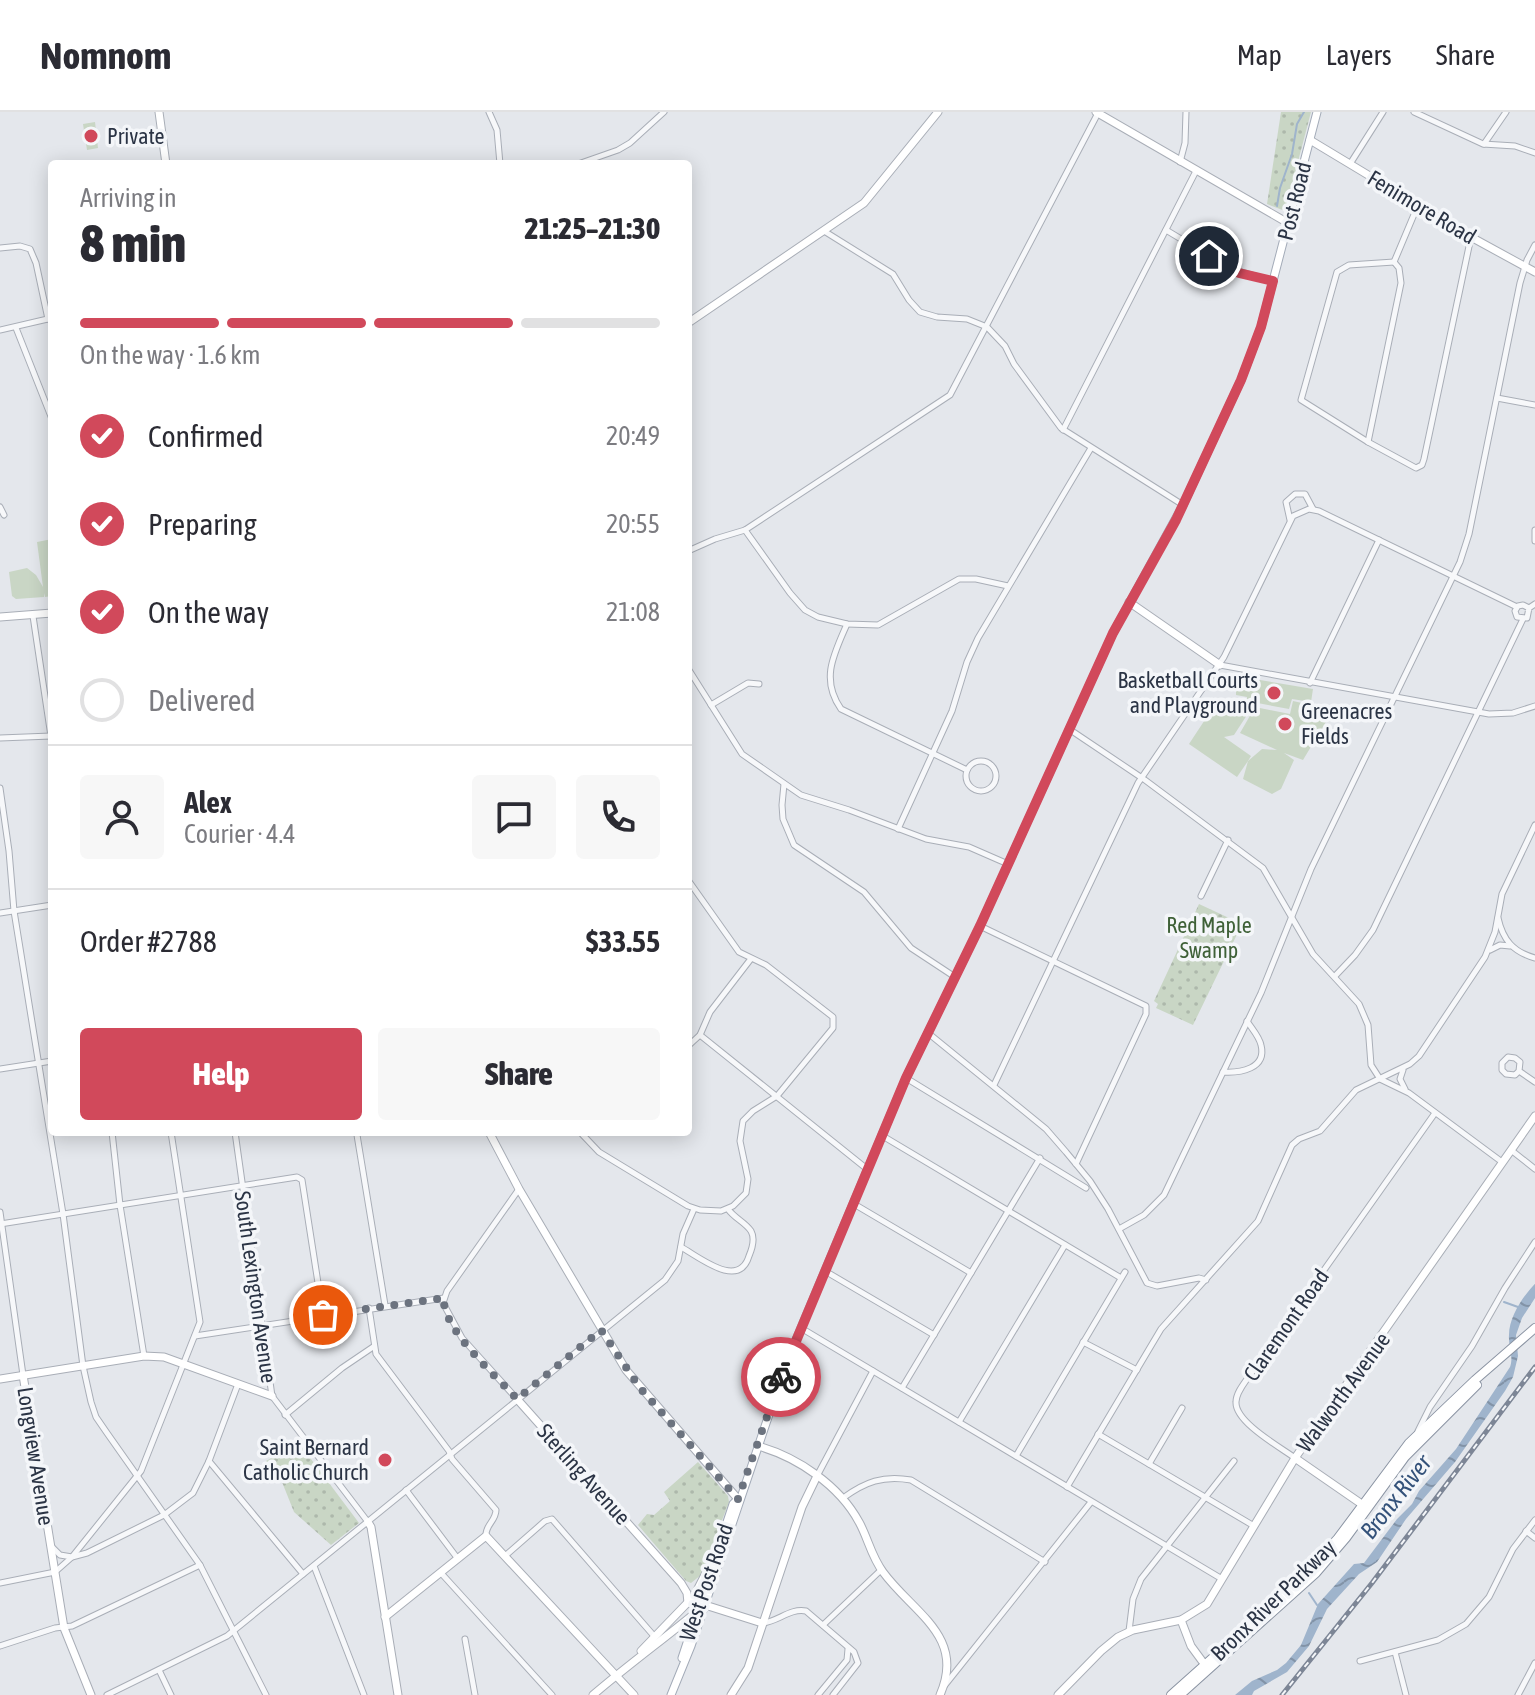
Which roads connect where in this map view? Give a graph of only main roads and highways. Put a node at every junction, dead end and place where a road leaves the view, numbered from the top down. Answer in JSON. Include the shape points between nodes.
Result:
{"nodes":[{"id":1,"x":1535,"y":1328,"type":"edge"},
{"id":2,"x":1535,"y":1335,"type":"edge"},
{"id":3,"x":1518,"y":1347,"type":"junction"},
{"id":4,"x":1365,"y":1507,"type":"junction"},
{"id":5,"x":1171,"y":1695,"type":"edge"},
{"id":6,"x":1180,"y":1695,"type":"edge"}],
"edges":[{"from":1,"to":3,"type":"highway","name":"Bronx River Parkway"},
{"from":2,"to":3,"type":"highway","name":"Bronx River Parkway"},
{"from":3,"to":4,"type":"highway","name":"Bronx River Parkway","via":[[1417,1444]]},
{"from":3,"to":4,"type":"highway","name":"Bronx River Parkway","via":[[1415,1437]]},
{"from":4,"to":5,"type":"highway","name":"Bronx River Parkway","via":[[1309,1571]]},
{"from":4,"to":6,"type":"highway","name":"Bronx River Parkway","via":[[1310,1579]]}]}
